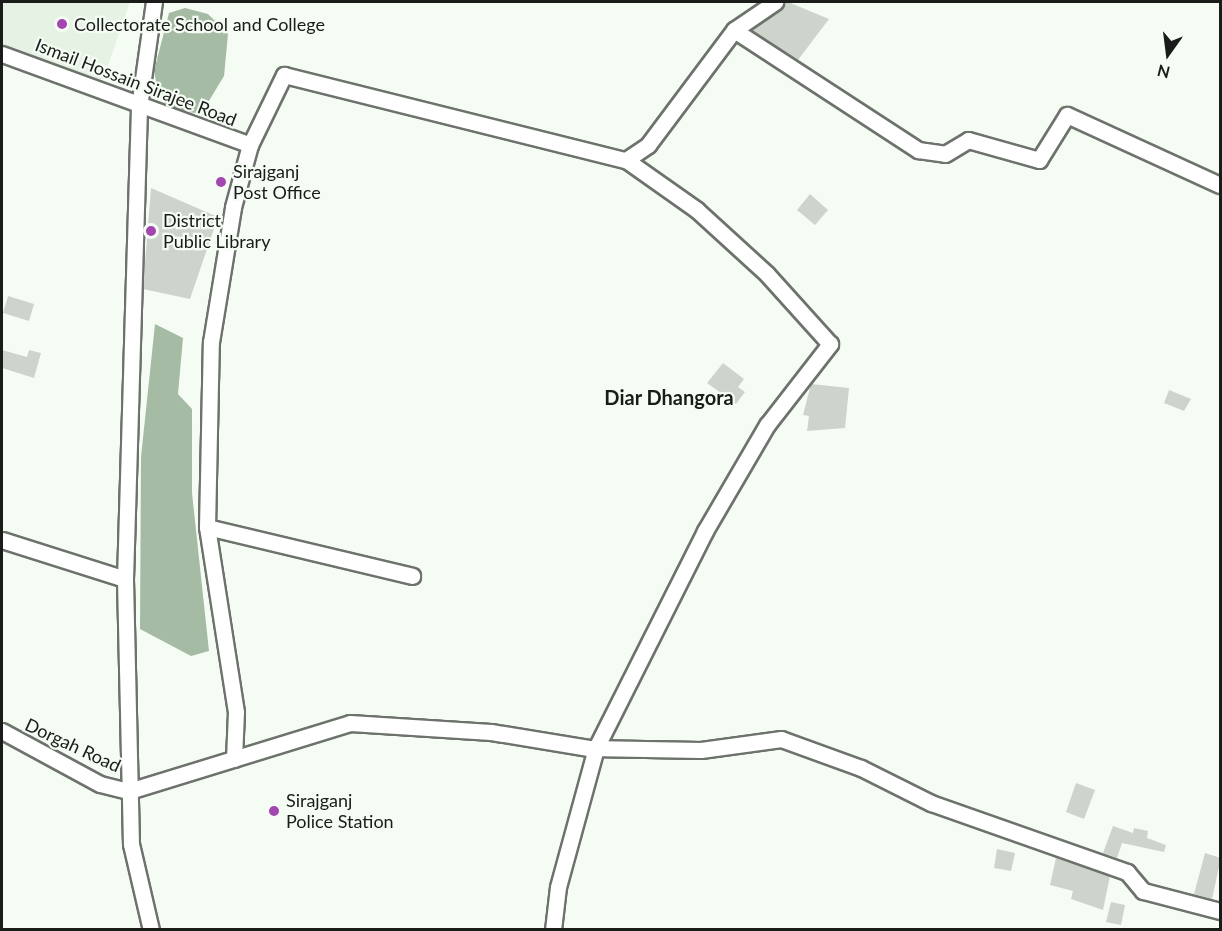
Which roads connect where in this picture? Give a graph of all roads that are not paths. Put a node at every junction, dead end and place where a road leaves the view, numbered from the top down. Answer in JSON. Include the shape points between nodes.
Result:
{"nodes":[{"id":1,"x":154,"y":2,"type":"edge"},
{"id":2,"x":775,"y":2,"type":"edge"},
{"id":3,"x":734,"y":30,"type":"junction"},
{"id":4,"x":2,"y":54,"type":"edge"},
{"id":5,"x":140,"y":107,"type":"junction"},
{"id":6,"x":250,"y":145,"type":"junction"},
{"id":7,"x":626,"y":160,"type":"junction"},
{"id":8,"x":1221,"y":185,"type":"edge"},
{"id":9,"x":207,"y":527,"type":"junction"},
{"id":10,"x":2,"y":540,"type":"edge"},
{"id":11,"x":412,"y":576,"type":"dead end"},
{"id":12,"x":125,"y":579,"type":"junction"},
{"id":13,"x":2,"y":731,"type":"edge"},
{"id":14,"x":596,"y":748,"type":"junction"},
{"id":15,"x":234,"y":759,"type":"junction"},
{"id":16,"x":129,"y":791,"type":"junction"},
{"id":17,"x":1221,"y":911,"type":"edge"},
{"id":18,"x":148,"y":924,"type":"edge"},
{"id":19,"x":553,"y":930,"type":"edge"}],
"edges":[{"from":1,"to":5,"type":"street"},
{"from":2,"to":3,"type":"street"},
{"from":3,"to":7,"type":"street","via":[[648,145]]},
{"from":3,"to":8,"type":"street","via":[[918,150],[945,154],[968,140],[1039,160],[1067,116]]},
{"from":4,"to":5,"type":"street","name":"Ismail Hossain Sirajee Road"},
{"from":5,"to":6,"type":"street","name":"Ismail Hossain Sirajee Road"},
{"from":5,"to":12,"type":"street"},
{"from":6,"to":7,"type":"street","via":[[284,75]]},
{"from":6,"to":9,"type":"street","name":"Ismail Hossain Sirajee Road","via":[[233,207],[211,342]]},
{"from":7,"to":14,"type":"street","via":[[697,210],[767,274],[830,344],[767,425],[705,531]]},
{"from":9,"to":11,"type":"street"},
{"from":9,"to":15,"type":"street","name":"Ismail Hossain Sirajee Road","via":[[236,712]]},
{"from":10,"to":12,"type":"street"},
{"from":12,"to":16,"type":"street"},
{"from":13,"to":16,"type":"street","name":"Dorgah Road","via":[[100,784]]},
{"from":14,"to":15,"type":"street","via":[[491,732],[350,723]]},
{"from":14,"to":17,"type":"street","via":[[701,750],[782,739],[850,764],[951,810],[1127,872],[1143,891]]},
{"from":14,"to":19,"type":"street","via":[[558,887]]},
{"from":15,"to":16,"type":"street"},
{"from":16,"to":18,"type":"street","via":[[131,844]]}]}
